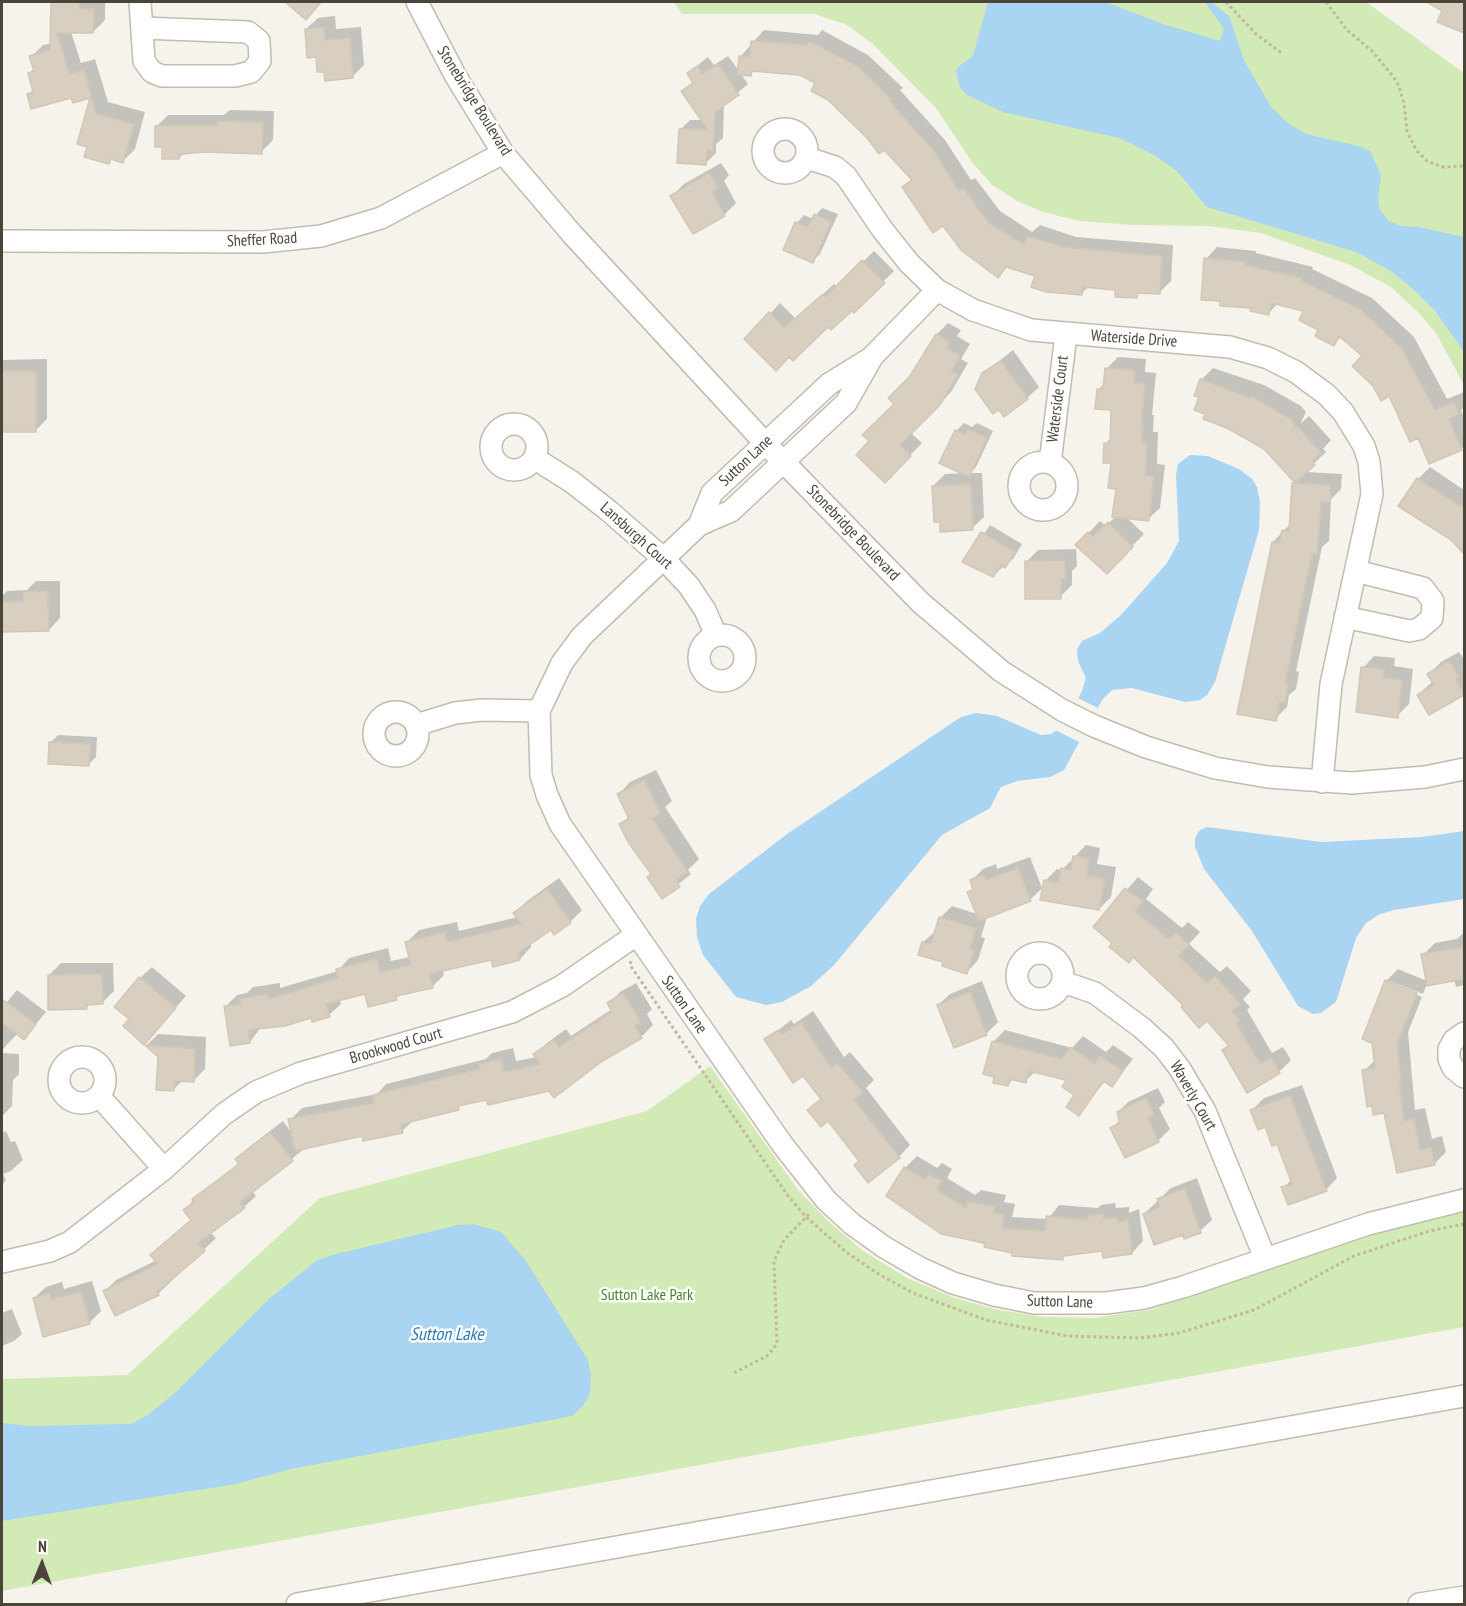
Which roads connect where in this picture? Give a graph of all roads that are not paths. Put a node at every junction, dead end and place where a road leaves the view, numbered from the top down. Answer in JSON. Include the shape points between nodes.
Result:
{"nodes":[{"id":1,"x":140,"y":2,"type":"edge"},
{"id":2,"x":417,"y":2,"type":"edge"},
{"id":3,"x":142,"y":28,"type":"junction"},
{"id":4,"x":503,"y":153,"type":"junction"},
{"id":5,"x":807,"y":158,"type":"dead end"},
{"id":6,"x":2,"y":242,"type":"edge"},
{"id":7,"x":937,"y":290,"type":"junction"},
{"id":8,"x":1066,"y":335,"type":"junction"},
{"id":9,"x":871,"y":358,"type":"junction"},
{"id":10,"x":765,"y":443,"type":"junction"},
{"id":11,"x":534,"y":458,"type":"dead end"},
{"id":12,"x":784,"y":463,"type":"junction"},
{"id":13,"x":1050,"y":463,"type":"dead end"},
{"id":14,"x":699,"y":525,"type":"junction"},
{"id":15,"x":665,"y":560,"type":"junction"},
{"id":16,"x":1356,"y":571,"type":"junction"},
{"id":17,"x":1345,"y":617,"type":"junction"},
{"id":18,"x":716,"y":635,"type":"dead end"},
{"id":19,"x":539,"y":711,"type":"junction"},
{"id":20,"x":416,"y":725,"type":"dead end"},
{"id":21,"x":1464,"y":769,"type":"edge"},
{"id":22,"x":1322,"y":782,"type":"junction"},
{"id":23,"x":636,"y":935,"type":"junction"},
{"id":24,"x":1063,"y":982,"type":"dead end"},
{"id":25,"x":1464,"y":1033,"type":"edge"},
{"id":26,"x":1464,"y":1077,"type":"edge"},
{"id":27,"x":99,"y":1096,"type":"dead end"},
{"id":28,"x":164,"y":1169,"type":"junction"},
{"id":29,"x":1464,"y":1200,"type":"edge"},
{"id":30,"x":1265,"y":1258,"type":"junction"},
{"id":31,"x":2,"y":1262,"type":"edge"},
{"id":32,"x":1464,"y":1396,"type":"edge"},
{"id":33,"x":1464,"y":1596,"type":"edge"},
{"id":34,"x":297,"y":1605,"type":"edge"},
{"id":35,"x":1419,"y":1605,"type":"edge"}],
"edges":[{"from":1,"to":3,"type":"street"},
{"from":2,"to":4,"type":"street","name":"Stonebridge Boulevard","via":[[455,75]]},
{"from":3,"to":3,"type":"street","via":[[147,67],[162,76],[243,75],[260,61],[259,42],[248,32]]},
{"from":4,"to":6,"type":"street","name":"Sheffer Road","via":[[381,218],[321,236],[263,242]]},
{"from":4,"to":10,"type":"street","name":"Stonebridge Boulevard","via":[[572,234]]},
{"from":5,"to":7,"type":"street","name":"Waterside Drive","via":[[835,167],[846,176],[909,263]]},
{"from":7,"to":8,"type":"street","name":"Waterside Drive","via":[[1003,322]]},
{"from":7,"to":9,"type":"street","name":"Sutton Lane"},
{"from":8,"to":13,"type":"street","name":"Waterside Court"},
{"from":8,"to":16,"type":"street","name":"Waterside Drive","via":[[1230,347],[1268,358],[1327,394],[1357,431],[1369,462],[1371,506]]},
{"from":9,"to":10,"type":"street","name":"Sutton Lane","via":[[829,384]]},
{"from":9,"to":12,"type":"street","via":[[846,403]]},
{"from":10,"to":12,"type":"street","name":"Stonebridge Boulevard"},
{"from":10,"to":14,"type":"street","name":"Sutton Lane","via":[[712,493]]},
{"from":11,"to":15,"type":"street","name":"Lansburgh Court","via":[[600,503]]},
{"from":12,"to":14,"type":"street","via":[[731,511]]},
{"from":12,"to":22,"type":"street","name":"Stonebridge Boulevard","via":[[957,636],[1001,671],[1062,710],[1146,747],[1215,768]]},
{"from":14,"to":15,"type":"street","name":"Sutton Lane"},
{"from":15,"to":18,"type":"street","name":"Lansburgh Court","via":[[705,609]]},
{"from":15,"to":19,"type":"street","name":"Sutton Lane","via":[[582,636],[562,663]]},
{"from":16,"to":17,"type":"street","name":"Waterside Drive"},
{"from":16,"to":17,"type":"street","via":[[1423,588],[1433,601],[1432,618],[1427,625],[1409,631]]},
{"from":17,"to":22,"type":"street","name":"Waterside Drive","via":[[1331,684]]},
{"from":19,"to":20,"type":"street","via":[[455,713]]},
{"from":19,"to":23,"type":"street","name":"Sutton Lane","via":[[541,775],[554,812]]},
{"from":21,"to":22,"type":"street","name":"Stonebridge Boulevard","via":[[1386,782]]},
{"from":23,"to":28,"type":"street","name":"Brookwood Court","via":[[562,986],[512,1012],[302,1073],[256,1092],[224,1114]]},
{"from":23,"to":30,"type":"street","name":"Sutton Lane","via":[[782,1144],[826,1200],[876,1242],[920,1268],[984,1292],[1034,1303],[1106,1303],[1183,1287]]},
{"from":24,"to":30,"type":"street","name":"Waverly Court","via":[[1095,993],[1142,1028],[1180,1069],[1205,1111]]},
{"from":25,"to":26,"type":"street","via":[[1449,1049],[1453,1068]]},
{"from":27,"to":28,"type":"street"},
{"from":28,"to":31,"type":"street","name":"Brookwood Court","via":[[70,1242]]},
{"from":29,"to":30,"type":"street","name":"Sutton Lane","via":[[1368,1224]]},
{"from":32,"to":34,"type":"street"},
{"from":33,"to":35,"type":"street"}]}
